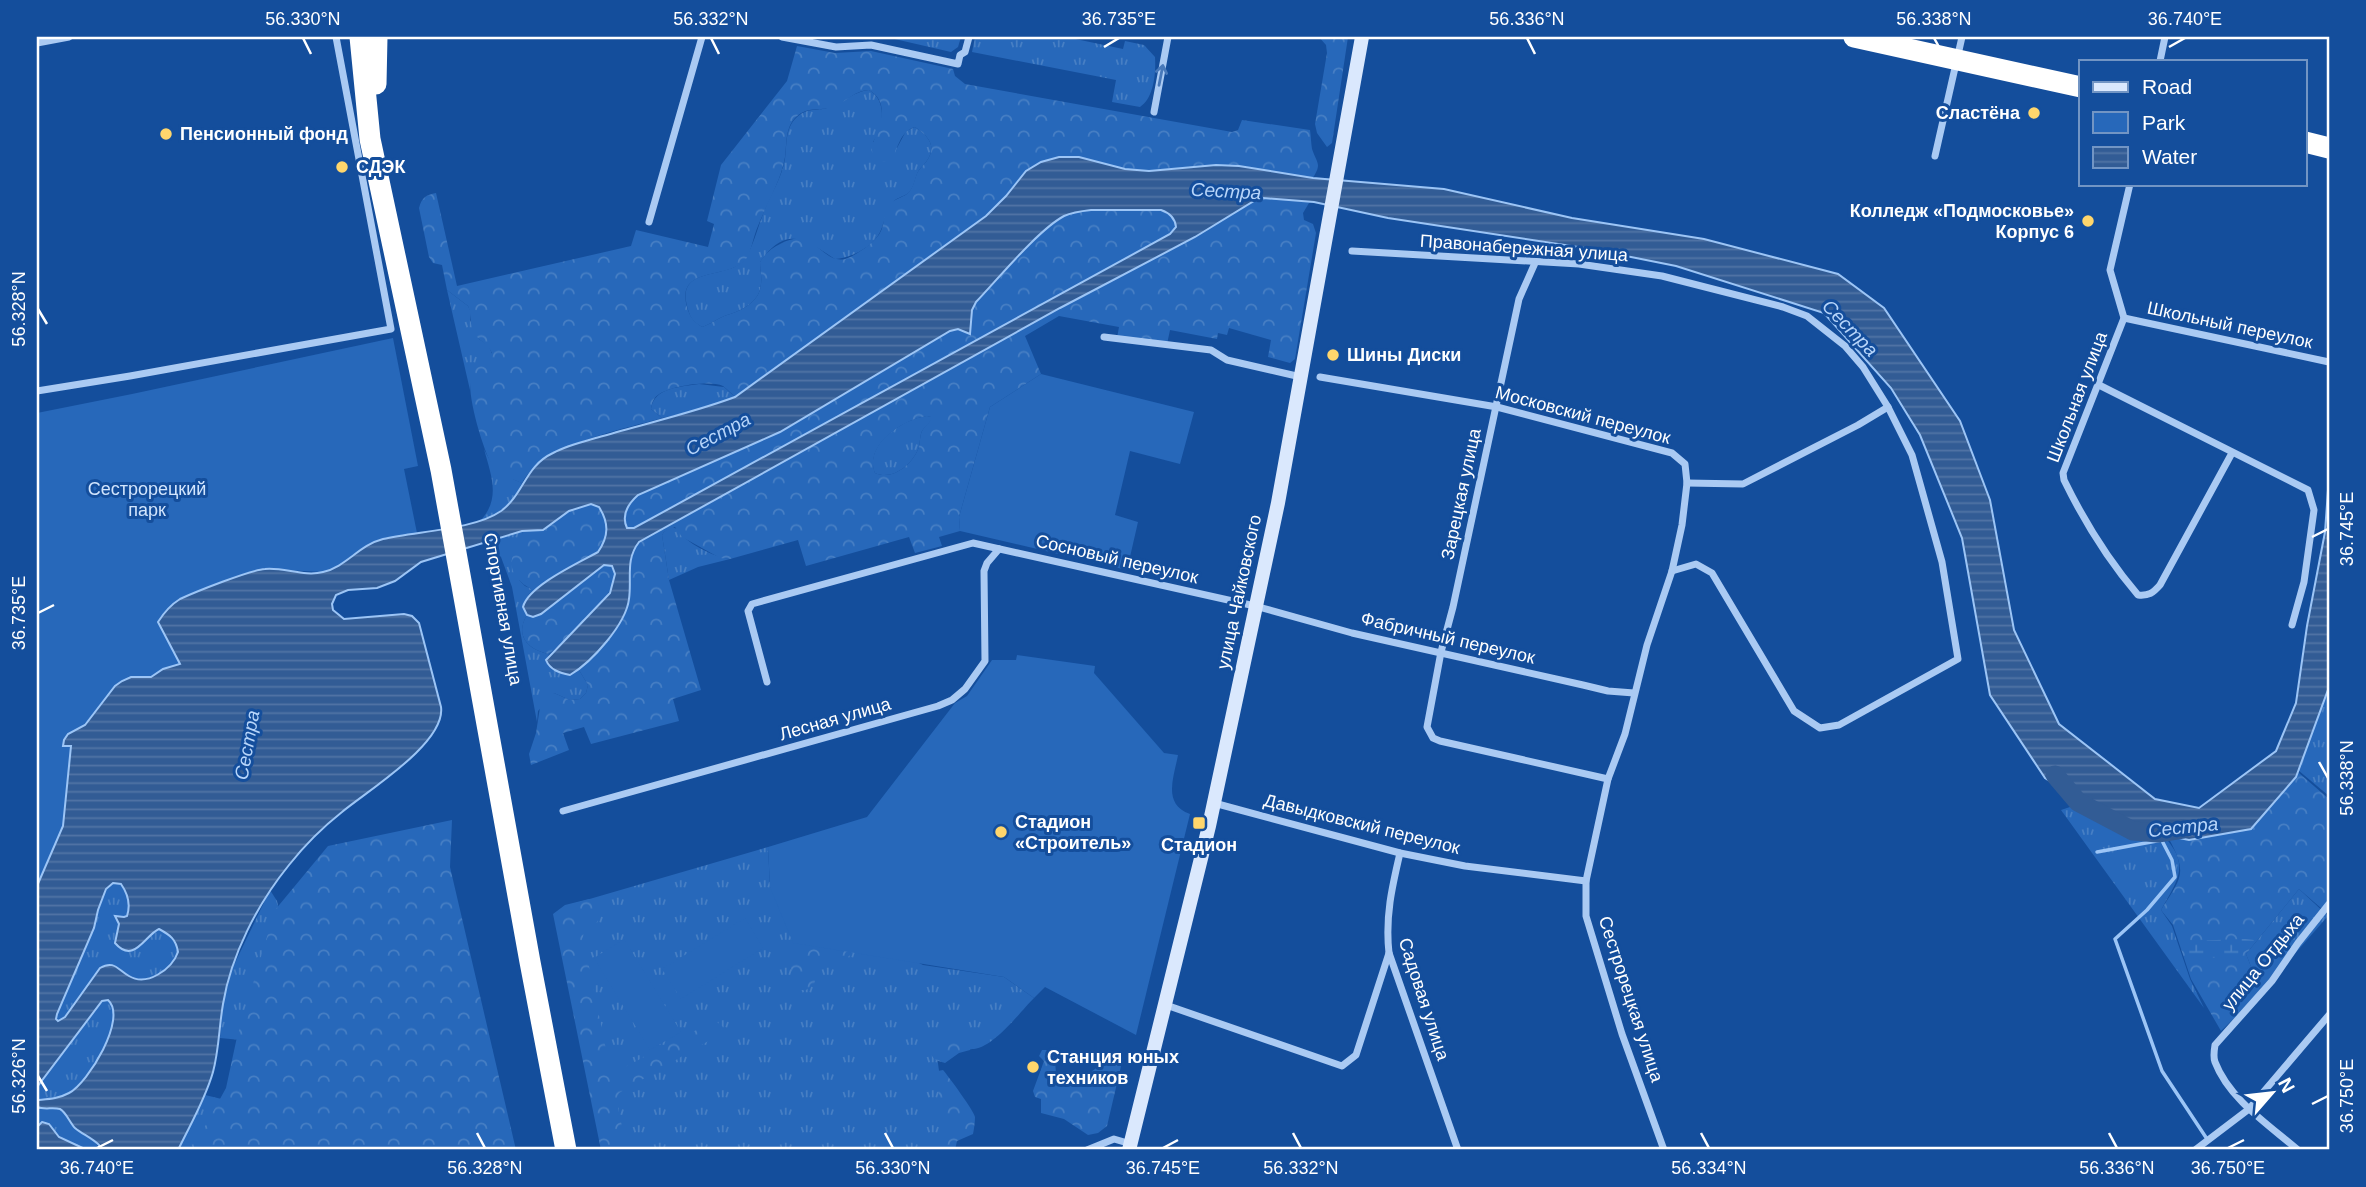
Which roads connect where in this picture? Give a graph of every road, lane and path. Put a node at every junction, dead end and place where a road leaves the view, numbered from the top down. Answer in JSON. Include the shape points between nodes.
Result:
{"nodes":[{"id":1,"x":68,"y":37,"type":"edge"},
{"id":2,"x":335,"y":37,"type":"edge"},
{"id":3,"x":360,"y":37,"type":"edge"},
{"id":4,"x":377,"y":37,"type":"edge"},
{"id":5,"x":702,"y":37,"type":"edge"},
{"id":6,"x":782,"y":37,"type":"edge"},
{"id":7,"x":969,"y":37,"type":"edge"},
{"id":8,"x":1168,"y":37,"type":"edge"},
{"id":9,"x":1362,"y":37,"type":"edge"},
{"id":10,"x":1854,"y":37,"type":"edge"},
{"id":11,"x":1962,"y":37,"type":"edge"},
{"id":12,"x":2165,"y":37,"type":"edge"},
{"id":13,"x":37,"y":43,"type":"edge"},
{"id":14,"x":2160,"y":60,"type":"edge"},
{"id":15,"x":1957,"y":61,"type":"junction"},
{"id":16,"x":370,"y":80,"type":"junction"},
{"id":17,"x":2079,"y":87,"type":"edge"},
{"id":18,"x":1154,"y":112,"type":"dead end"},
{"id":19,"x":2306,"y":142,"type":"edge"},
{"id":20,"x":2329,"y":148,"type":"edge"},
{"id":21,"x":1935,"y":156,"type":"dead end"},
{"id":22,"x":2130,"y":186,"type":"edge"},
{"id":23,"x":649,"y":222,"type":"dead end"},
{"id":24,"x":1352,"y":251,"type":"dead end"},
{"id":25,"x":1535,"y":263,"type":"junction"},
{"id":26,"x":2124,"y":318,"type":"junction"},
{"id":27,"x":1104,"y":337,"type":"dead end"},
{"id":28,"x":2329,"y":362,"type":"edge"},
{"id":29,"x":1301,"y":377,"type":"junction"},
{"id":30,"x":1320,"y":377,"type":"dead end"},
{"id":31,"x":2099,"y":385,"type":"junction"},
{"id":32,"x":37,"y":391,"type":"edge"},
{"id":33,"x":1497,"y":407,"type":"junction"},
{"id":34,"x":1888,"y":407,"type":"junction"},
{"id":35,"x":2232,"y":453,"type":"junction"},
{"id":36,"x":1687,"y":483,"type":"junction"},
{"id":37,"x":999,"y":549,"type":"junction"},
{"id":38,"x":1672,"y":571,"type":"junction"},
{"id":39,"x":473,"y":601,"type":"junction"},
{"id":40,"x":1255,"y":606,"type":"junction"},
{"id":41,"x":2292,"y":625,"type":"dead end"},
{"id":42,"x":1441,"y":652,"type":"junction"},
{"id":43,"x":767,"y":682,"type":"dead end"},
{"id":44,"x":1634,"y":693,"type":"junction"},
{"id":45,"x":1608,"y":779,"type":"junction"},
{"id":46,"x":1214,"y":803,"type":"junction"},
{"id":47,"x":563,"y":811,"type":"dead end"},
{"id":48,"x":1400,"y":853,"type":"junction"},
{"id":49,"x":1586,"y":881,"type":"junction"},
{"id":50,"x":2329,"y":904,"type":"edge"},
{"id":51,"x":1389,"y":953,"type":"junction"},
{"id":52,"x":1166,"y":1005,"type":"junction"},
{"id":53,"x":2329,"y":1015,"type":"edge"},
{"id":54,"x":2249,"y":1109,"type":"junction"},
{"id":55,"x":1130,"y":1147,"type":"edge"},
{"id":56,"x":566,"y":1150,"type":"edge"},
{"id":57,"x":579,"y":1150,"type":"edge"},
{"id":58,"x":1087,"y":1150,"type":"edge"},
{"id":59,"x":1458,"y":1150,"type":"edge"},
{"id":60,"x":1664,"y":1150,"type":"edge"},
{"id":61,"x":2195,"y":1150,"type":"edge"},
{"id":62,"x":2298,"y":1150,"type":"edge"}],
"edges":[{"from":1,"to":13,"type":"street"},
{"from":2,"to":32,"type":"street","via":[[391,329]]},
{"from":3,"to":16,"type":"highway"},
{"from":4,"to":16,"type":"highway"},
{"from":5,"to":23,"type":"street"},
{"from":6,"to":7,"type":"street","via":[[836,47],[870,45],[958,64]]},
{"from":18,"to":8,"type":"street","one_way":true},
{"from":9,"to":29,"type":"street","name":"улица Чайковского"},
{"from":10,"to":15,"type":"highway"},
{"from":11,"to":15,"type":"street"},
{"from":12,"to":14,"type":"street"},
{"from":15,"to":17,"type":"highway"},
{"from":15,"to":21,"type":"street"},
{"from":16,"to":39,"type":"highway","name":"Спортивная улица","via":[[370,139],[383,205],[448,470]]},
{"from":19,"to":20,"type":"highway"},
{"from":22,"to":26,"type":"street","name":"Школьная улица","via":[[2110,270]]},
{"from":24,"to":25,"type":"street","name":"Правонабережная улица"},
{"from":25,"to":33,"type":"street","name":"Зарецкая улица","via":[[1519,299]]},
{"from":25,"to":34,"type":"street","name":"Правонабережная улица","via":[[1662,276],[1807,316],[1845,346]]},
{"from":26,"to":28,"type":"street","name":"Школьный переулок"},
{"from":26,"to":31,"type":"street","name":"Школьная улица"},
{"from":27,"to":29,"type":"street","via":[[1211,350],[1227,360]]},
{"from":29,"to":40,"type":"street","name":"улица Чайковского"},
{"from":30,"to":33,"type":"street","name":"Московский переулок"},
{"from":31,"to":35,"type":"street"},
{"from":31,"to":35,"type":"street","name":"Школьная улица","via":[[2065,466],[2064,480],[2112,565],[2138,595],[2147,596],[2160,585]]},
{"from":33,"to":36,"type":"street","name":"Московский переулок","via":[[1672,453],[1685,464]]},
{"from":33,"to":42,"type":"street","name":"Зарецкая улица"},
{"from":34,"to":36,"type":"street","via":[[1743,484]]},
{"from":34,"to":38,"type":"street","name":"Правонабережная улица","via":[[1912,455],[1942,562],[1958,659],[1839,725],[1820,728],[1794,710],[1712,573],[1696,564]]},
{"from":35,"to":41,"type":"street","via":[[2308,490],[2314,510],[2304,582]]},
{"from":36,"to":38,"type":"street"},
{"from":37,"to":40,"type":"street","name":"Сосновый переулок"},
{"from":37,"to":43,"type":"street","name":"Сосновый переулок","via":[[973,543],[752,604],[748,611]]},
{"from":37,"to":47,"type":"street","name":"Лесная улица","via":[[984,571],[985,661],[952,700]]},
{"from":38,"to":44,"type":"street"},
{"from":39,"to":56,"type":"highway","name":"Спортивная улица","via":[[530,962]]},
{"from":39,"to":57,"type":"highway","name":"Спортивная улица"},
{"from":40,"to":42,"type":"street","name":"Фабричный переулок"},
{"from":40,"to":46,"type":"street","name":"улица Чайковского"},
{"from":42,"to":44,"type":"street","name":"Фабричный переулок"},
{"from":42,"to":45,"type":"street","name":"Зарецкая улица","via":[[1427,727],[1433,737]]},
{"from":44,"to":45,"type":"street","name":"Сестрорецкая улица"},
{"from":45,"to":49,"type":"street","name":"Сестрорецкая улица"},
{"from":46,"to":48,"type":"street","name":"Давыдковский переулок"},
{"from":46,"to":52,"type":"street","name":"улица Чайковского"},
{"from":48,"to":49,"type":"street","name":"Давыдковский переулок"},
{"from":48,"to":51,"type":"street","name":"Садовая улица","via":[[1388,902]]},
{"from":49,"to":60,"type":"street","name":"Сестрорецкая улица","via":[[1586,916]]},
{"from":50,"to":54,"type":"street","name":"улица Отдыха","via":[[2272,981],[2215,1045],[2213,1059]]},
{"from":51,"to":52,"type":"street","via":[[1356,1055],[1342,1066]]},
{"from":51,"to":59,"type":"street","name":"Садовая улица"},
{"from":52,"to":55,"type":"street","name":"улица Чайковского"},
{"from":53,"to":54,"type":"street"},
{"from":54,"to":61,"type":"street"},
{"from":54,"to":62,"type":"street","name":"улица Отдыха"},
{"from":55,"to":58,"type":"street","via":[[1114,1139]]}]}
